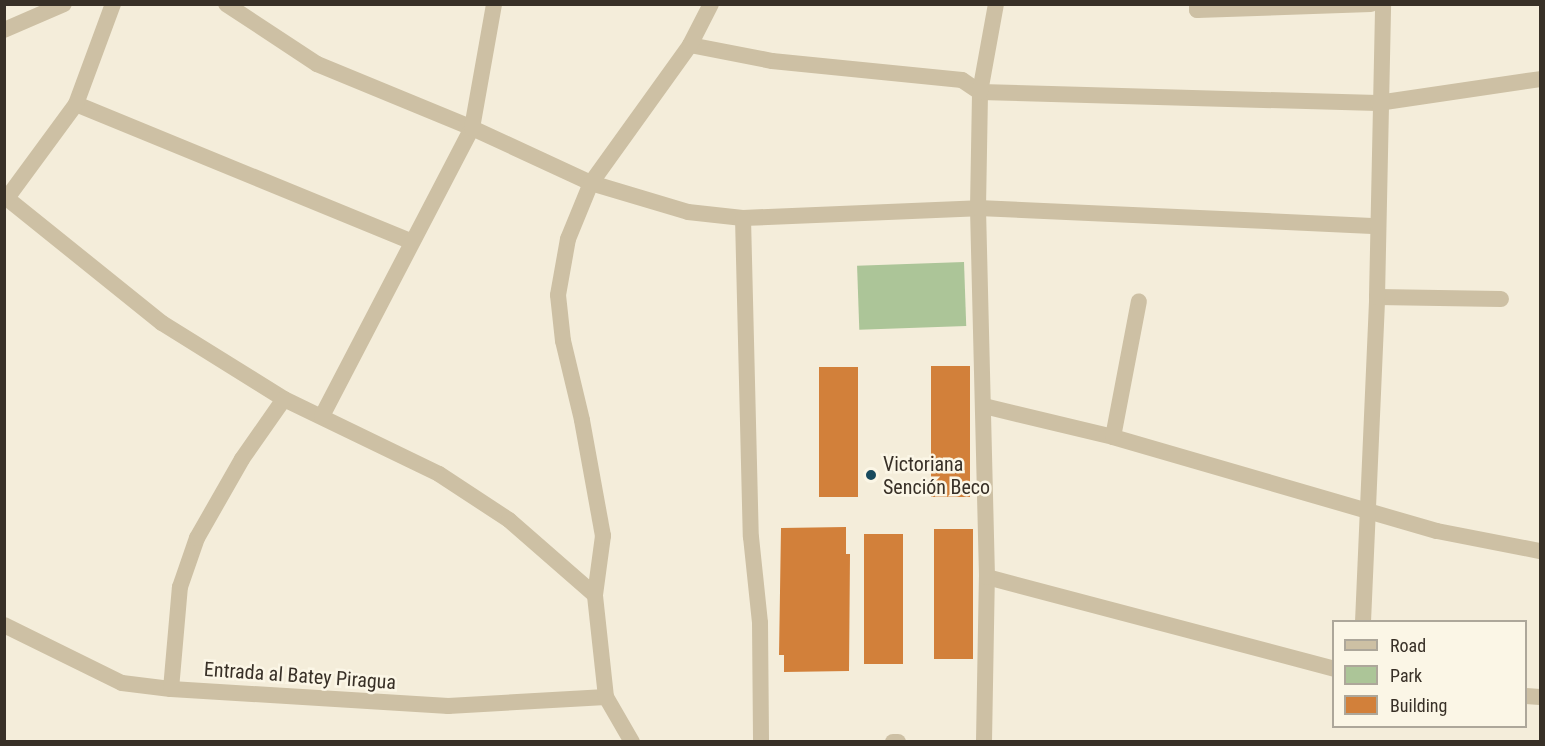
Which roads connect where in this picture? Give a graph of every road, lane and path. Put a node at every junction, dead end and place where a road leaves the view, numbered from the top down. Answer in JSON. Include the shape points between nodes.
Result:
{"nodes":[{"id":1,"x":64,"y":4,"type":"edge"},
{"id":2,"x":112,"y":4,"type":"edge"},
{"id":3,"x":226,"y":4,"type":"edge"},
{"id":4,"x":494,"y":4,"type":"edge"},
{"id":5,"x":711,"y":4,"type":"edge"},
{"id":6,"x":996,"y":4,"type":"edge"},
{"id":7,"x":1197,"y":4,"type":"edge"},
{"id":8,"x":1371,"y":4,"type":"edge"},
{"id":9,"x":1383,"y":4,"type":"edge"},
{"id":10,"x":4,"y":30,"type":"edge"},
{"id":11,"x":690,"y":45,"type":"junction"},
{"id":12,"x":1540,"y":79,"type":"edge"},
{"id":13,"x":980,"y":92,"type":"junction"},
{"id":14,"x":1378,"y":103,"type":"junction"},
{"id":15,"x":76,"y":104,"type":"junction"},
{"id":16,"x":472,"y":128,"type":"junction"},
{"id":17,"x":591,"y":183,"type":"junction"},
{"id":18,"x":6,"y":197,"type":"edge"},
{"id":19,"x":978,"y":208,"type":"junction"},
{"id":20,"x":743,"y":218,"type":"junction"},
{"id":21,"x":1378,"y":226,"type":"junction"},
{"id":22,"x":412,"y":243,"type":"junction"},
{"id":23,"x":1377,"y":297,"type":"junction"},
{"id":24,"x":1501,"y":299,"type":"dead end"},
{"id":25,"x":1139,"y":301,"type":"dead end"},
{"id":26,"x":284,"y":399,"type":"junction"},
{"id":27,"x":984,"y":406,"type":"junction"},
{"id":28,"x":322,"y":417,"type":"junction"},
{"id":29,"x":1113,"y":437,"type":"junction"},
{"id":30,"x":1368,"y":511,"type":"junction"},
{"id":31,"x":1540,"y":551,"type":"edge"},
{"id":32,"x":987,"y":577,"type":"junction"},
{"id":33,"x":595,"y":595,"type":"junction"},
{"id":34,"x":1363,"y":620,"type":"edge"},
{"id":35,"x":4,"y":625,"type":"edge"},
{"id":36,"x":1332,"y":668,"type":"edge"},
{"id":37,"x":171,"y":689,"type":"junction"},
{"id":38,"x":606,"y":697,"type":"junction"},
{"id":39,"x":632,"y":741,"type":"edge"},
{"id":40,"x":761,"y":741,"type":"edge"},
{"id":41,"x":892,"y":741,"type":"edge"},
{"id":42,"x":898,"y":741,"type":"edge"},
{"id":43,"x":984,"y":741,"type":"edge"}],
"edges":[{"from":1,"to":10,"type":"street"},
{"from":2,"to":15,"type":"street"},
{"from":3,"to":16,"type":"street","via":[[317,64]]},
{"from":4,"to":16,"type":"street"},
{"from":5,"to":11,"type":"street"},
{"from":6,"to":13,"type":"street"},
{"from":7,"to":8,"type":"street","via":[[1197,10]]},
{"from":9,"to":14,"type":"street"},
{"from":11,"to":13,"type":"street","via":[[772,61],[962,80]]},
{"from":11,"to":17,"type":"street"},
{"from":12,"to":14,"type":"street"},
{"from":13,"to":14,"type":"street"},
{"from":13,"to":19,"type":"street"},
{"from":14,"to":21,"type":"street"},
{"from":15,"to":18,"type":"street"},
{"from":15,"to":22,"type":"street"},
{"from":16,"to":17,"type":"street"},
{"from":16,"to":22,"type":"street"},
{"from":17,"to":20,"type":"street","via":[[688,212]]},
{"from":17,"to":33,"type":"street","via":[[568,239],[558,295],[563,341],[603,536]]},
{"from":18,"to":26,"type":"street","via":[[162,323]]},
{"from":19,"to":20,"type":"street"},
{"from":19,"to":21,"type":"street"},
{"from":19,"to":27,"type":"street"},
{"from":20,"to":40,"type":"street","via":[[751,537],[760,623]]},
{"from":21,"to":23,"type":"street"},
{"from":22,"to":28,"type":"street"},
{"from":23,"to":24,"type":"street"},
{"from":23,"to":30,"type":"street"},
{"from":25,"to":29,"type":"street"},
{"from":26,"to":28,"type":"street"},
{"from":26,"to":37,"type":"street","via":[[242,459],[197,538],[180,587]]},
{"from":27,"to":29,"type":"street"},
{"from":27,"to":32,"type":"street"},
{"from":28,"to":33,"type":"street","via":[[440,474],[509,520]]},
{"from":29,"to":30,"type":"street"},
{"from":30,"to":31,"type":"street","via":[[1437,531]]},
{"from":30,"to":34,"type":"street"},
{"from":32,"to":36,"type":"street"},
{"from":32,"to":43,"type":"street"},
{"from":33,"to":38,"type":"street"},
{"from":35,"to":37,"type":"street","name":"Entrada al Batey Piragua","via":[[122,682]]},
{"from":37,"to":38,"type":"street","name":"Entrada al Batey Piragua","via":[[448,706]]},
{"from":38,"to":39,"type":"street"},
{"from":41,"to":42,"type":"street"}]}
